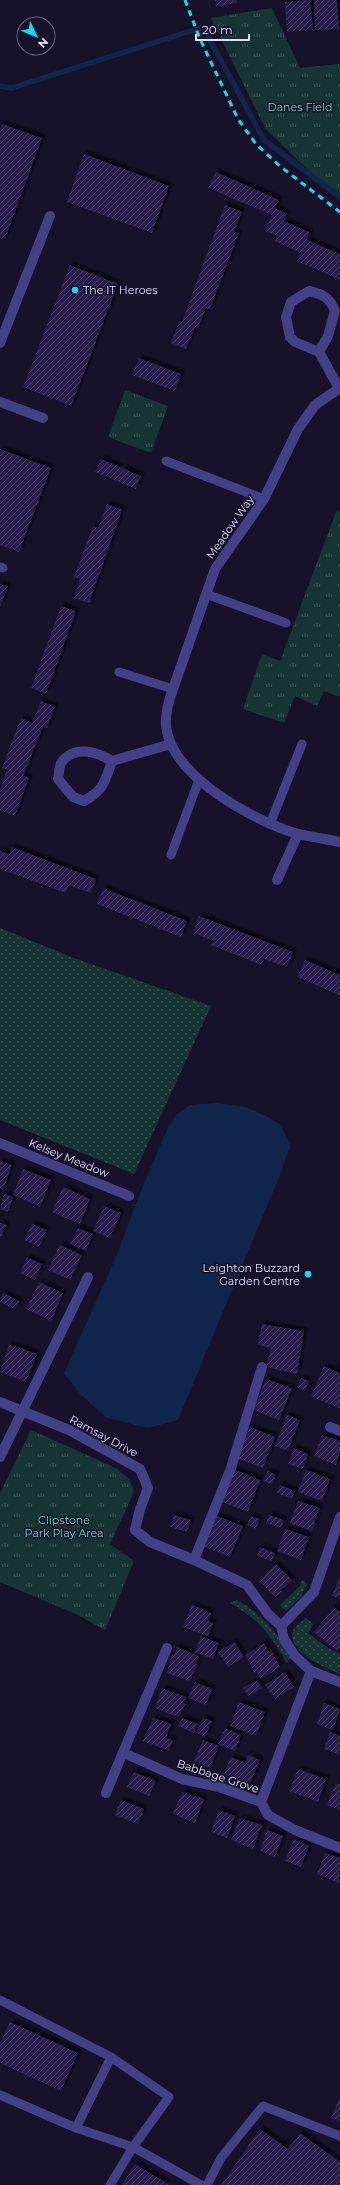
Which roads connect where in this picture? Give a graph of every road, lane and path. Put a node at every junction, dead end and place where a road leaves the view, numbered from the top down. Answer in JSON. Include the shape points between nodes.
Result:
{"nodes":[{"id":1,"x":50,"y":216,"type":"dead end"},
{"id":2,"x":0,"y":343,"type":"edge"},
{"id":3,"x":319,"y":352,"type":"junction"},
{"id":4,"x":339,"y":388,"type":"edge"},
{"id":5,"x":0,"y":402,"type":"edge"},
{"id":6,"x":43,"y":418,"type":"dead end"},
{"id":7,"x":166,"y":461,"type":"dead end"},
{"id":8,"x":264,"y":499,"type":"junction"},
{"id":9,"x":206,"y":594,"type":"junction"},
{"id":10,"x":286,"y":623,"type":"dead end"},
{"id":11,"x":119,"y":672,"type":"dead end"},
{"id":12,"x":172,"y":689,"type":"junction"},
{"id":13,"x":171,"y":744,"type":"junction"},
{"id":14,"x":302,"y":744,"type":"dead end"},
{"id":15,"x":112,"y":761,"type":"junction"},
{"id":16,"x":199,"y":780,"type":"junction"},
{"id":17,"x":270,"y":824,"type":"junction"},
{"id":18,"x":298,"y":834,"type":"junction"},
{"id":19,"x":340,"y":842,"type":"edge"},
{"id":20,"x":171,"y":855,"type":"dead end"},
{"id":21,"x":277,"y":880,"type":"dead end"},
{"id":22,"x":0,"y":1143,"type":"edge"},
{"id":23,"x":129,"y":1196,"type":"dead end"},
{"id":24,"x":88,"y":1277,"type":"dead end"},
{"id":25,"x":262,"y":1367,"type":"dead end"},
{"id":26,"x":0,"y":1402,"type":"edge"},
{"id":27,"x":24,"y":1411,"type":"junction"},
{"id":28,"x":330,"y":1427,"type":"dead end"},
{"id":29,"x":340,"y":1431,"type":"edge"},
{"id":30,"x":0,"y":1457,"type":"edge"},
{"id":31,"x":340,"y":1518,"type":"edge"},
{"id":32,"x":194,"y":1560,"type":"junction"},
{"id":33,"x":280,"y":1626,"type":"junction"},
{"id":34,"x":167,"y":1648,"type":"dead end"},
{"id":35,"x":311,"y":1671,"type":"junction"},
{"id":36,"x":340,"y":1682,"type":"edge"},
{"id":37,"x":124,"y":1753,"type":"junction"},
{"id":38,"x":106,"y":1793,"type":"dead end"},
{"id":39,"x":261,"y":1802,"type":"junction"},
{"id":40,"x":340,"y":1848,"type":"edge"},
{"id":41,"x":0,"y":2000,"type":"edge"},
{"id":42,"x":111,"y":2057,"type":"junction"},
{"id":43,"x":0,"y":2095,"type":"edge"},
{"id":44,"x":76,"y":2128,"type":"junction"},
{"id":45,"x":340,"y":2136,"type":"edge"},
{"id":46,"x":133,"y":2147,"type":"junction"},
{"id":47,"x":110,"y":2185,"type":"edge"},
{"id":48,"x":201,"y":2185,"type":"edge"},
{"id":49,"x":207,"y":2185,"type":"edge"}],
"edges":[{"from":1,"to":2,"type":"street"},
{"from":3,"to":3,"type":"street","via":[[295,342],[290,337],[286,317],[291,302],[310,291],[324,295],[332,303],[335,311],[328,336]]},
{"from":3,"to":4,"type":"street","name":"Meadow Way"},
{"from":4,"to":8,"type":"street","name":"Meadow Way","via":[[315,405],[298,429]]},
{"from":5,"to":6,"type":"street"},
{"from":7,"to":8,"type":"lane"},
{"from":8,"to":9,"type":"street","name":"Meadow Way","via":[[215,569]]},
{"from":9,"to":10,"type":"lane"},
{"from":9,"to":12,"type":"street","name":"Meadow Way"},
{"from":11,"to":12,"type":"lane"},
{"from":12,"to":13,"type":"street","name":"Meadow Way","via":[[166,725]]},
{"from":13,"to":15,"type":"street"},
{"from":13,"to":16,"type":"street","name":"Meadow Way","via":[[183,765]]},
{"from":14,"to":17,"type":"lane"},
{"from":15,"to":15,"type":"street","via":[[105,784],[97,794],[84,801],[74,797],[58,779],[61,763],[75,753],[99,753]]},
{"from":16,"to":17,"type":"street","name":"Meadow Way","via":[[227,800]]},
{"from":16,"to":20,"type":"lane"},
{"from":17,"to":18,"type":"street","name":"Meadow Way"},
{"from":18,"to":19,"type":"street","name":"Meadow Way"},
{"from":18,"to":21,"type":"street"},
{"from":22,"to":23,"type":"street","name":"Kelsey Meadow"},
{"from":24,"to":27,"type":"street"},
{"from":25,"to":32,"type":"street","via":[[231,1468]]},
{"from":26,"to":27,"type":"street","name":"Ramsay Drive"},
{"from":27,"to":30,"type":"street"},
{"from":27,"to":32,"type":"street","name":"Ramsay Drive","via":[[69,1430],[140,1468],[148,1488],[135,1530],[150,1542]]},
{"from":28,"to":29,"type":"street"},
{"from":31,"to":33,"type":"street","via":[[314,1592]]},
{"from":32,"to":33,"type":"street","name":"Ramsay Drive","via":[[247,1585]]},
{"from":33,"to":35,"type":"street","name":"Ramsay Drive","via":[[284,1639],[295,1656]]},
{"from":34,"to":37,"type":"street"},
{"from":35,"to":36,"type":"street","name":"Ramsay Drive"},
{"from":35,"to":39,"type":"street","name":"Babbage Grove"},
{"from":37,"to":38,"type":"street"},
{"from":37,"to":39,"type":"street","name":"Babbage Grove","via":[[182,1779],[219,1787]]},
{"from":39,"to":40,"type":"street","name":"Babbage Grove","via":[[268,1815],[295,1830]]},
{"from":41,"to":42,"type":"lane"},
{"from":42,"to":44,"type":"lane"},
{"from":42,"to":46,"type":"lane","via":[[169,2098]]},
{"from":43,"to":44,"type":"lane"},
{"from":44,"to":46,"type":"lane"},
{"from":45,"to":49,"type":"lane","via":[[264,2106],[221,2158]]},
{"from":46,"to":47,"type":"lane"},
{"from":46,"to":48,"type":"lane"}]}
